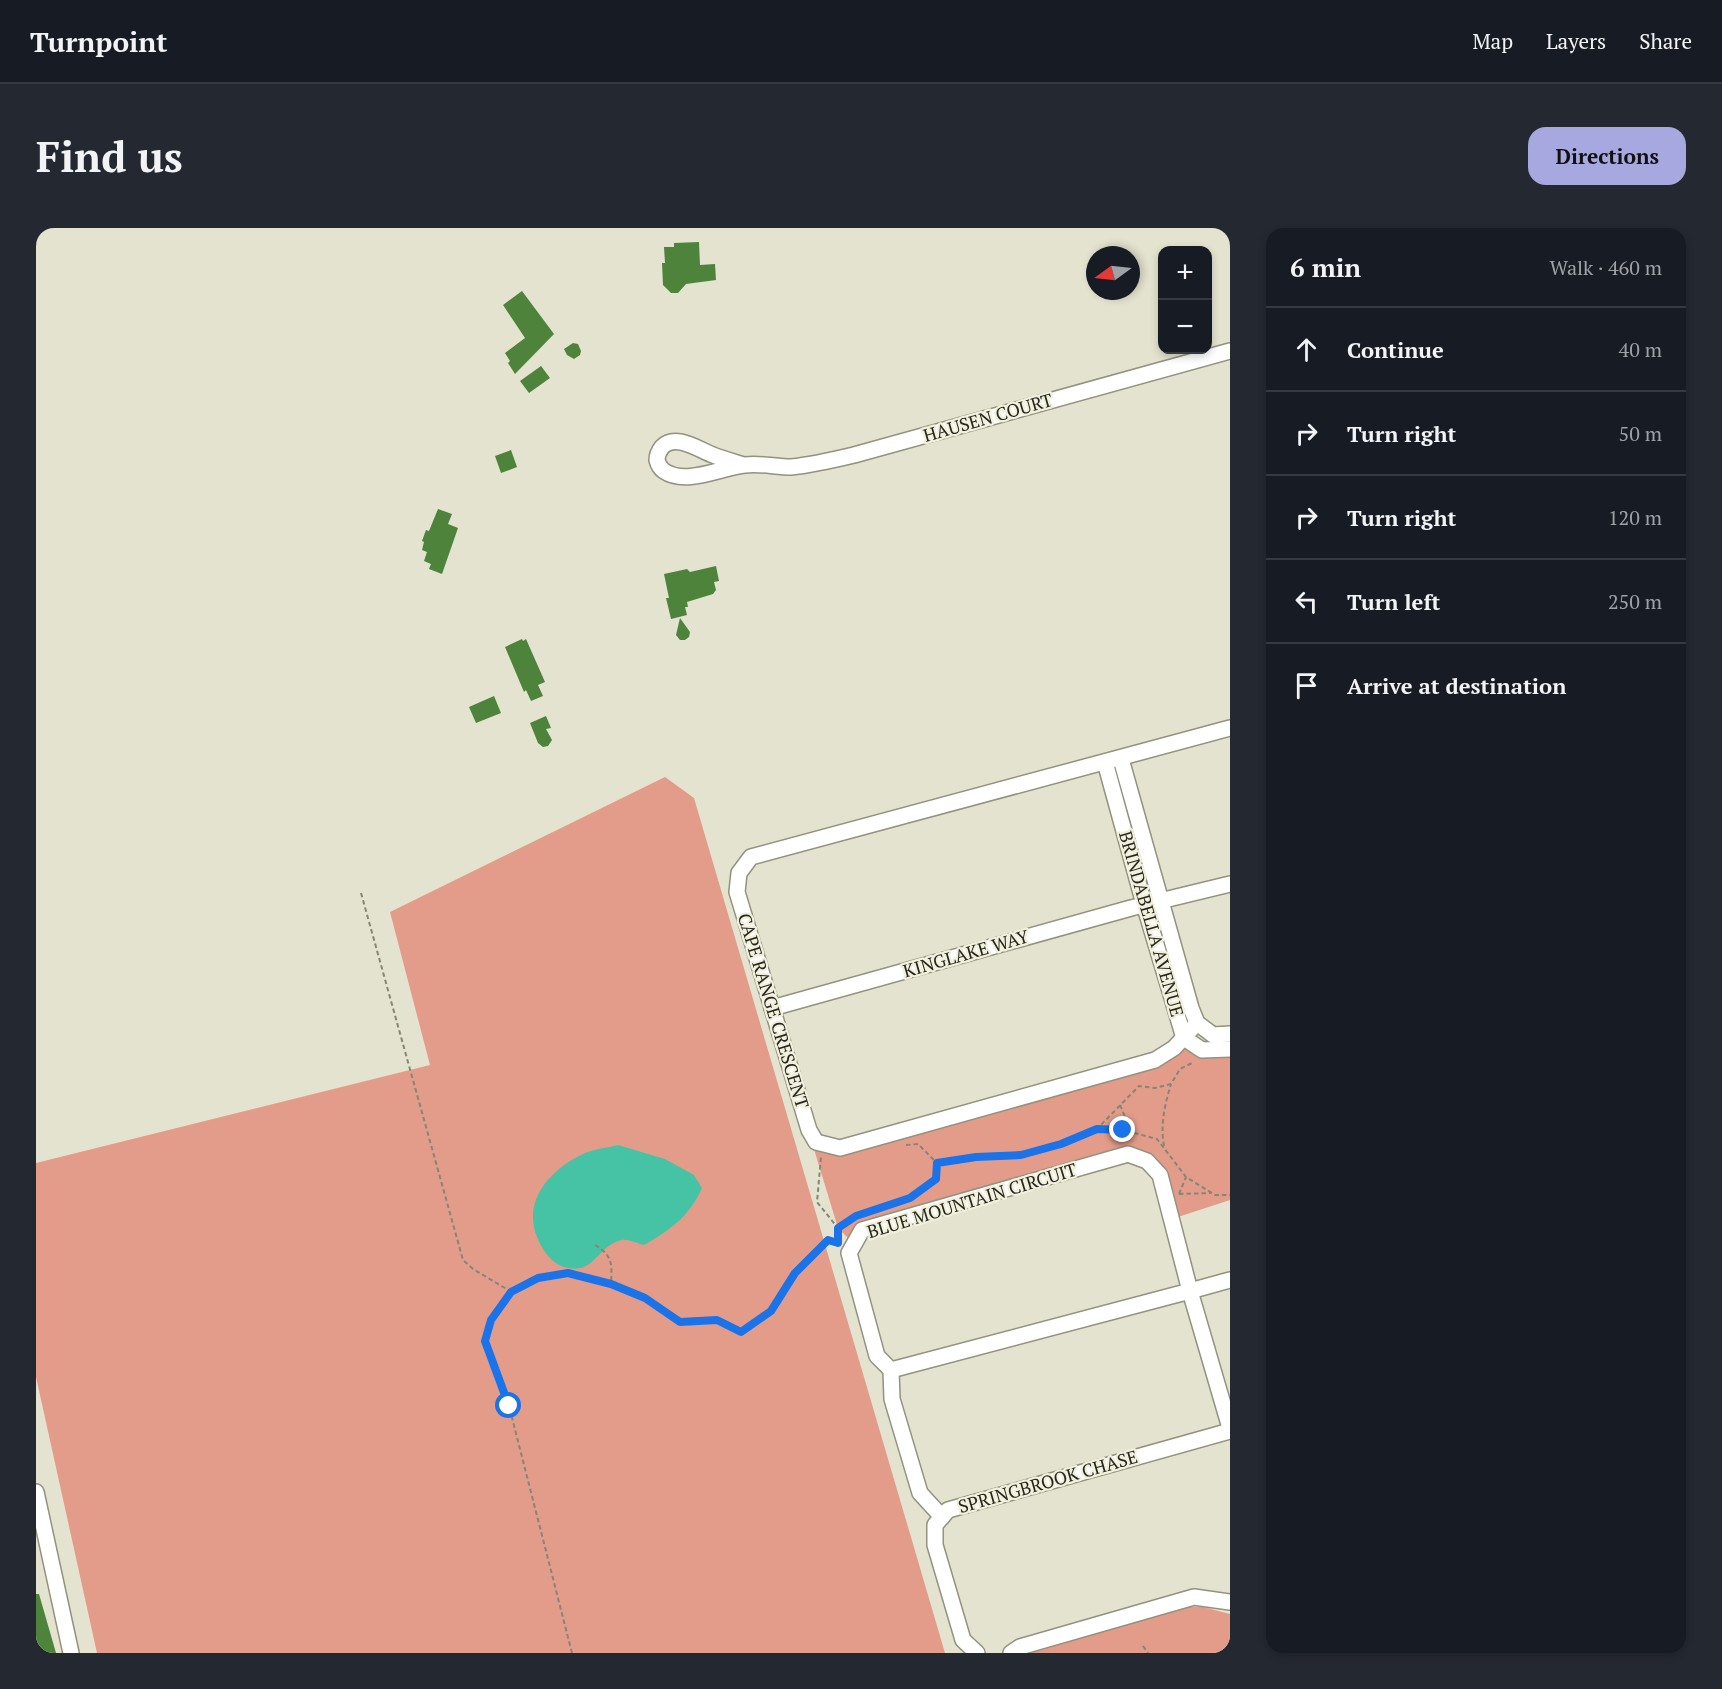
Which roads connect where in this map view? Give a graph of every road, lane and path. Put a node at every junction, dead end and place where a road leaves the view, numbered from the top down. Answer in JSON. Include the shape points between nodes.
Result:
{"nodes":[{"id":1,"x":1230,"y":351,"type":"edge"},
{"id":2,"x":744,"y":465,"type":"junction"},
{"id":3,"x":1230,"y":728,"type":"edge"},
{"id":4,"x":1121,"y":759,"type":"junction"},
{"id":5,"x":1105,"y":762,"type":"junction"},
{"id":6,"x":1230,"y":884,"type":"edge"},
{"id":7,"x":361,"y":893,"type":"dead end"},
{"id":8,"x":1161,"y":901,"type":"junction"},
{"id":9,"x":1144,"y":904,"type":"junction"},
{"id":10,"x":772,"y":1008,"type":"junction"},
{"id":11,"x":1197,"y":1023,"type":"junction"},
{"id":12,"x":1230,"y":1034,"type":"edge"},
{"id":13,"x":1184,"y":1038,"type":"junction"},
{"id":14,"x":1230,"y":1049,"type":"edge"},
{"id":15,"x":1196,"y":1061,"type":"dead end"},
{"id":16,"x":1171,"y":1084,"type":"junction"},
{"id":17,"x":1120,"y":1106,"type":"junction"},
{"id":18,"x":1097,"y":1129,"type":"junction"},
{"id":19,"x":1132,"y":1133,"type":"junction"},
{"id":20,"x":898,"y":1146,"type":"dead end"},
{"id":21,"x":1164,"y":1148,"type":"junction"},
{"id":22,"x":831,"y":1158,"type":"dead end"},
{"id":23,"x":937,"y":1163,"type":"junction"},
{"id":24,"x":1186,"y":1178,"type":"junction"},
{"id":25,"x":1211,"y":1193,"type":"junction"},
{"id":26,"x":1230,"y":1195,"type":"edge"},
{"id":27,"x":838,"y":1228,"type":"junction"},
{"id":28,"x":594,"y":1245,"type":"dead end"},
{"id":29,"x":1230,"y":1280,"type":"edge"},
{"id":30,"x":611,"y":1284,"type":"junction"},
{"id":31,"x":1190,"y":1291,"type":"junction"},
{"id":32,"x":511,"y":1292,"type":"junction"},
{"id":33,"x":891,"y":1370,"type":"junction"},
{"id":34,"x":1230,"y":1430,"type":"edge"},
{"id":35,"x":36,"y":1492,"type":"edge"},
{"id":36,"x":942,"y":1517,"type":"junction"},
{"id":37,"x":43,"y":1560,"type":"edge"},
{"id":38,"x":1230,"y":1602,"type":"edge"},
{"id":39,"x":1143,"y":1646,"type":"dead end"},
{"id":40,"x":71,"y":1653,"type":"edge"},
{"id":41,"x":572,"y":1653,"type":"edge"},
{"id":42,"x":977,"y":1653,"type":"edge"},
{"id":43,"x":1011,"y":1653,"type":"edge"},
{"id":44,"x":1148,"y":1653,"type":"edge"}],
"edges":[{"from":1,"to":2,"type":"street","name":"HAUSEN COURT","via":[[820,463],[790,467]]},
{"from":2,"to":2,"type":"street","name":"HAUSEN COURT","via":[[685,443],[664,445],[658,456],[665,472],[678,475],[705,475]]},
{"from":3,"to":4,"type":"street","name":"CAPE RANGE CRESCENT"},
{"from":4,"to":5,"type":"street","name":"CAPE RANGE CRESCENT"},
{"from":4,"to":8,"type":"street","name":"BRINDABELLA AVENUE"},
{"from":5,"to":9,"type":"street","name":"BRINDABELLA AVENUE"},
{"from":5,"to":10,"type":"street","name":"CAPE RANGE CRESCENT","via":[[751,857],[739,873],[737,892]]},
{"from":6,"to":8,"type":"street","name":"KINGLAKE WAY"},
{"from":7,"to":32,"type":"path","via":[[463,1260]]},
{"from":8,"to":9,"type":"street","name":"KINGLAKE WAY"},
{"from":8,"to":11,"type":"street","name":"BRINDABELLA AVENUE"},
{"from":9,"to":10,"type":"street","name":"KINGLAKE WAY"},
{"from":9,"to":13,"type":"street","name":"BRINDABELLA AVENUE"},
{"from":10,"to":13,"type":"street","name":"CAPE RANGE CRESCENT","via":[[809,1130],[816,1142],[840,1148],[1155,1060]]},
{"from":11,"to":12,"type":"street","name":"BRINDABELLA AVENUE","via":[[1213,1035]]},
{"from":11,"to":13,"type":"street","name":"CAPE RANGE CRESCENT"},
{"from":13,"to":14,"type":"street","name":"BRINDABELLA AVENUE","via":[[1202,1050]]},
{"from":15,"to":16,"type":"path","via":[[1180,1069]]},
{"from":16,"to":17,"type":"path","via":[[1139,1086]]},
{"from":16,"to":21,"type":"path","via":[[1162,1133]]},
{"from":17,"to":18,"type":"path"},
{"from":17,"to":19,"type":"path"},
{"from":18,"to":19,"type":"path"},
{"from":18,"to":23,"type":"path","via":[[1021,1155]]},
{"from":19,"to":21,"type":"path","via":[[1157,1139]]},
{"from":20,"to":23,"type":"path","via":[[918,1144]]},
{"from":21,"to":24,"type":"path"},
{"from":22,"to":27,"type":"path","via":[[821,1157],[817,1202]]},
{"from":23,"to":27,"type":"path","via":[[936,1179],[910,1198],[856,1216]]},
{"from":24,"to":25,"type":"path"},
{"from":24,"to":25,"type":"path","via":[[1179,1194]]},
{"from":25,"to":26,"type":"path"},
{"from":27,"to":30,"type":"path","via":[[838,1243],[828,1240],[795,1273],[771,1311],[741,1332],[717,1320],[680,1322],[645,1298]]},
{"from":28,"to":30,"type":"path","via":[[610,1259]]},
{"from":29,"to":31,"type":"street"},
{"from":30,"to":32,"type":"path","via":[[568,1273],[538,1278]]},
{"from":31,"to":33,"type":"street"},
{"from":31,"to":33,"type":"street","name":"BLUE MOUNTAIN CIRCUIT","via":[[1160,1175],[1147,1161],[1128,1154],[862,1230],[849,1253],[877,1356]]},
{"from":31,"to":34,"type":"street","name":"BLUE MOUNTAIN CIRCUIT"},
{"from":32,"to":41,"type":"path","via":[[491,1320],[485,1341],[509,1406]]},
{"from":33,"to":36,"type":"street","via":[[892,1399],[920,1493]]},
{"from":34,"to":36,"type":"street","name":"SPRINGBROOK CHASE","via":[[948,1510]]},
{"from":35,"to":37,"type":"street"},
{"from":36,"to":42,"type":"street","name":"SPRINGBROOK CHASE","via":[[935,1525],[935,1545],[963,1640]]},
{"from":37,"to":40,"type":"street"},
{"from":38,"to":43,"type":"street","via":[[1194,1597],[1020,1647]]},
{"from":39,"to":44,"type":"path"}]}
